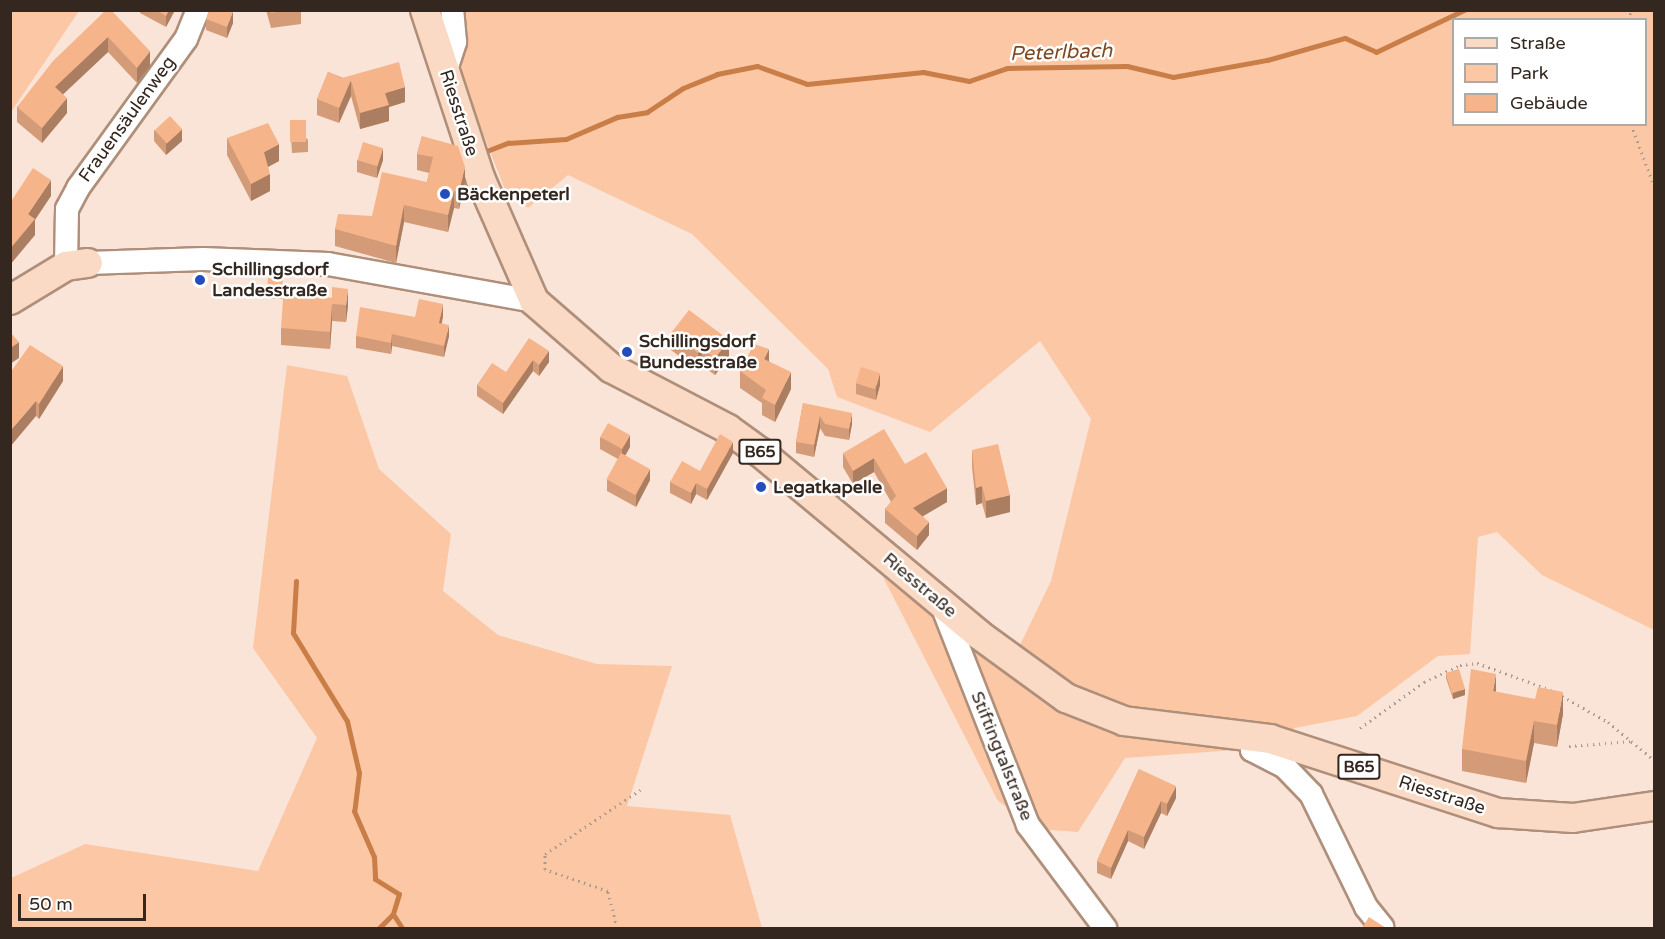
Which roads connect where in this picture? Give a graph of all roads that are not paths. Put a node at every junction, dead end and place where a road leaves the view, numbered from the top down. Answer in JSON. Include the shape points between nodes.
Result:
{"nodes":[{"id":1,"x":198,"y":10,"type":"edge"},
{"id":2,"x":425,"y":10,"type":"edge"},
{"id":3,"x":452,"y":10,"type":"edge"},
{"id":4,"x":445,"y":73,"type":"junction"},
{"id":5,"x":77,"y":265,"type":"junction"},
{"id":6,"x":10,"y":300,"type":"edge"},
{"id":7,"x":534,"y":301,"type":"junction"},
{"id":8,"x":940,"y":601,"type":"junction"},
{"id":9,"x":1254,"y":736,"type":"junction"},
{"id":10,"x":1654,"y":806,"type":"edge"},
{"id":11,"x":1382,"y":927,"type":"edge"},
{"id":12,"x":1105,"y":928,"type":"edge"}],
"edges":[{"from":1,"to":5,"type":"street","name":"Frauensäulenweg","via":[[186,39],[78,188],[67,209]]},
{"from":2,"to":4,"type":"main road","name":"Riesstraße","number":"B65"},
{"from":3,"to":4,"type":"street","via":[[454,42]]},
{"from":4,"to":7,"type":"main road","name":"Riesstraße","number":"B65","via":[[481,180]]},
{"from":5,"to":6,"type":"main road"},
{"from":5,"to":7,"type":"street","via":[[203,259],[328,264]]},
{"from":7,"to":8,"type":"main road","name":"Riesstraße","number":"B65","via":[[612,368],[729,429]]},
{"from":8,"to":9,"type":"main road","name":"Riesstraße","number":"B65","via":[[1025,672],[1093,712]]},
{"from":8,"to":12,"type":"street","name":"Stiftingtalstraße","via":[[1028,825]]},
{"from":9,"to":10,"type":"main road","name":"Riesstraße","number":"B65","via":[[1498,813],[1573,818]]},
{"from":9,"to":11,"type":"street","via":[[1252,750],[1284,766],[1311,794]]}]}
